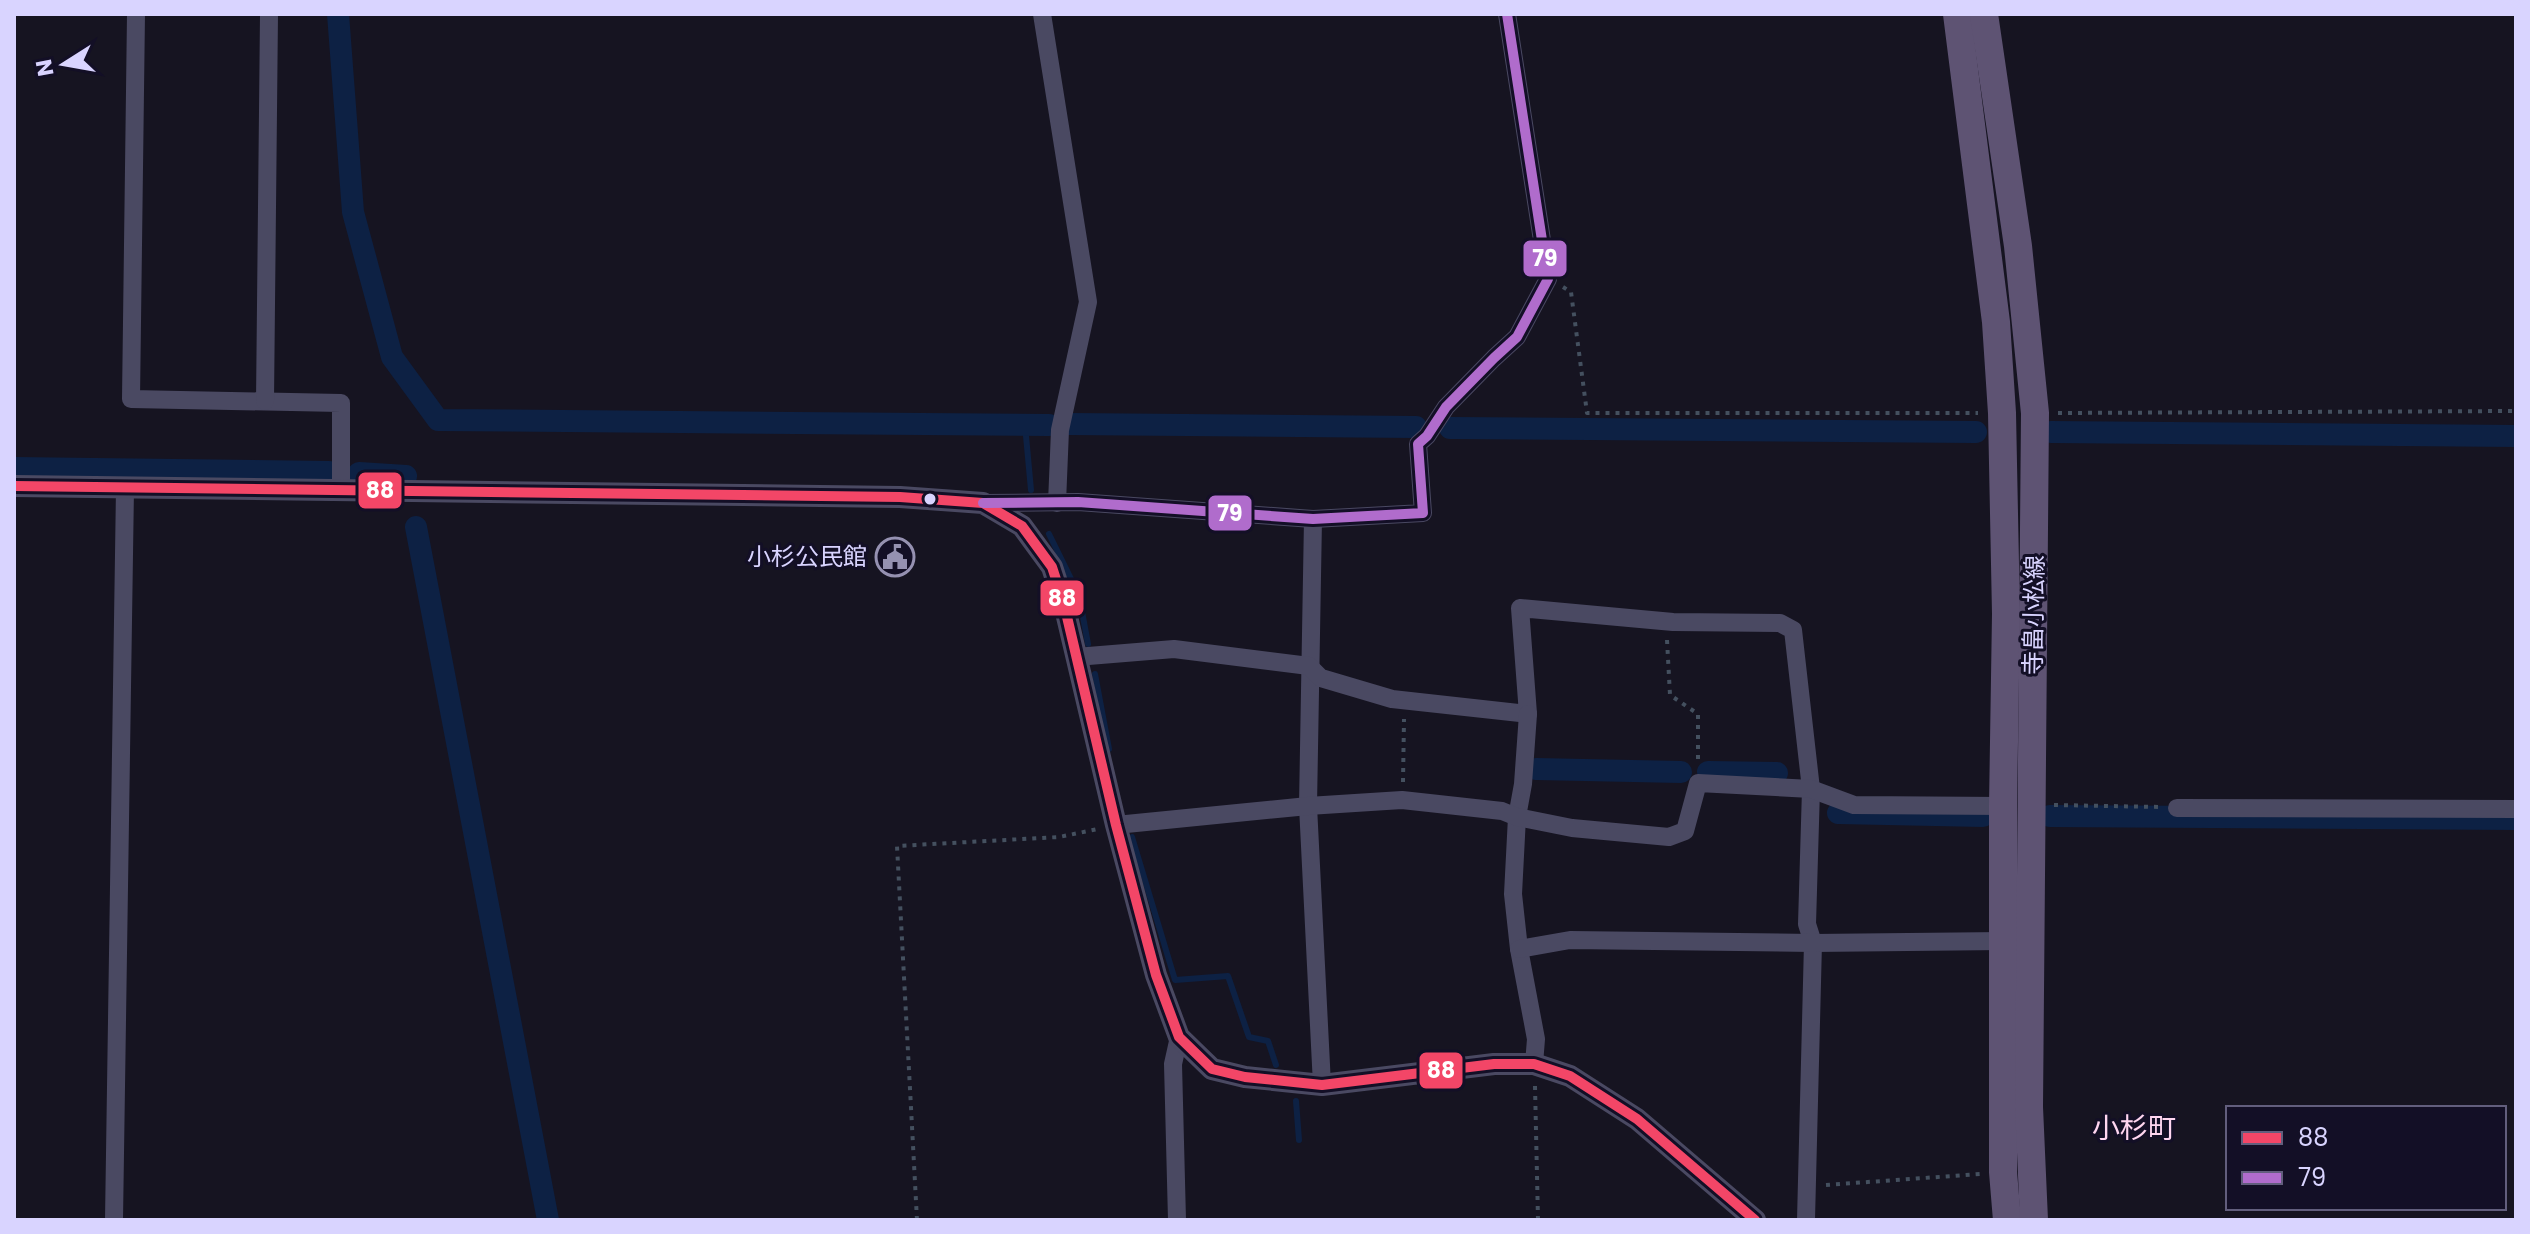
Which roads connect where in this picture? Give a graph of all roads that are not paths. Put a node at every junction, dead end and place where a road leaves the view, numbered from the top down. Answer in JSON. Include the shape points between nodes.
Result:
{"nodes":[{"id":1,"x":136,"y":14,"type":"edge"},
{"id":2,"x":269,"y":14,"type":"edge"},
{"id":3,"x":1042,"y":14,"type":"edge"},
{"id":4,"x":1507,"y":14,"type":"edge"},
{"id":5,"x":1957,"y":14,"type":"edge"},
{"id":6,"x":1984,"y":14,"type":"edge"},
{"id":7,"x":265,"y":401,"type":"junction"},
{"id":8,"x":14,"y":486,"type":"edge"},
{"id":9,"x":125,"y":488,"type":"junction"},
{"id":10,"x":341,"y":492,"type":"junction"},
{"id":11,"x":983,"y":503,"type":"junction"},
{"id":12,"x":1057,"y":503,"type":"junction"},
{"id":13,"x":1313,"y":519,"type":"junction"},
{"id":14,"x":1076,"y":657,"type":"junction"},
{"id":15,"x":1309,"y":666,"type":"junction"},
{"id":16,"x":1528,"y":714,"type":"junction"},
{"id":17,"x":1811,"y":789,"type":"junction"},
{"id":18,"x":1308,"y":806,"type":"junction"},
{"id":19,"x":2016,"y":806,"type":"junction"},
{"id":20,"x":2177,"y":808,"type":"road end"},
{"id":21,"x":2516,"y":809,"type":"edge"},
{"id":22,"x":1517,"y":817,"type":"junction"},
{"id":23,"x":1116,"y":825,"type":"junction"},
{"id":24,"x":2003,"y":941,"type":"junction"},
{"id":25,"x":1813,"y":943,"type":"junction"},
{"id":26,"x":1519,"y":949,"type":"junction"},
{"id":27,"x":1179,"y":1037,"type":"junction"},
{"id":28,"x":1534,"y":1064,"type":"junction"},
{"id":29,"x":1322,"y":1085,"type":"junction"},
{"id":30,"x":114,"y":1220,"type":"edge"},
{"id":31,"x":1177,"y":1220,"type":"edge"},
{"id":32,"x":1755,"y":1220,"type":"edge"},
{"id":33,"x":1806,"y":1220,"type":"edge"},
{"id":34,"x":2007,"y":1220,"type":"edge"},
{"id":35,"x":2034,"y":1220,"type":"edge"}],
"edges":[{"from":1,"to":7,"type":"street","via":[[131,399]]},
{"from":2,"to":7,"type":"street"},
{"from":3,"to":12,"type":"street","via":[[1088,302],[1060,430]]},
{"from":4,"to":13,"type":"street","via":[[1548,279],[1517,337],[1446,407],[1418,444],[1423,513]]},
{"from":5,"to":19,"type":"main road","name":"寺畠小松線","via":[[1996,322]]},
{"from":6,"to":19,"type":"main road","name":"寺畠小松線","via":[[2018,246],[2035,413],[2035,567]]},
{"from":7,"to":10,"type":"street","via":[[341,403]]},
{"from":8,"to":9,"type":"street"},
{"from":9,"to":10,"type":"street"},
{"from":9,"to":30,"type":"street"},
{"from":10,"to":11,"type":"street","via":[[900,497]]},
{"from":11,"to":12,"type":"street"},
{"from":11,"to":14,"type":"street","via":[[1022,526],[1052,567]]},
{"from":12,"to":13,"type":"street"},
{"from":13,"to":15,"type":"street"},
{"from":14,"to":15,"type":"street","via":[[1174,649]]},
{"from":14,"to":23,"type":"street"},
{"from":15,"to":16,"type":"street","via":[[1321,678],[1392,699]]},
{"from":15,"to":18,"type":"street"},
{"from":16,"to":17,"type":"street","via":[[1520,608],[1666,621],[1780,623],[1793,630]]},
{"from":16,"to":22,"type":"street"},
{"from":17,"to":19,"type":"street","via":[[1854,805]]},
{"from":17,"to":22,"type":"street","via":[[1698,783],[1685,831],[1669,837]]},
{"from":17,"to":25,"type":"street","via":[[1807,924]]},
{"from":18,"to":22,"type":"street","via":[[1402,800]]},
{"from":18,"to":23,"type":"street"},
{"from":18,"to":29,"type":"street"},
{"from":19,"to":24,"type":"main road","name":"寺畠小松線"},
{"from":19,"to":35,"type":"main road","name":"寺畠小松線"},
{"from":20,"to":21,"type":"street"},
{"from":22,"to":26,"type":"street","via":[[1513,894]]},
{"from":23,"to":27,"type":"street","via":[[1156,975]]},
{"from":24,"to":25,"type":"street"},
{"from":24,"to":34,"type":"main road","name":"寺畠小松線"},
{"from":25,"to":26,"type":"street","via":[[1570,940]]},
{"from":25,"to":33,"type":"street"},
{"from":26,"to":28,"type":"street","via":[[1536,1039]]},
{"from":27,"to":29,"type":"street","via":[[1212,1069]]},
{"from":27,"to":31,"type":"street","via":[[1173,1064]]},
{"from":28,"to":29,"type":"street"},
{"from":28,"to":32,"type":"street","via":[[1570,1076],[1637,1119]]}]}
